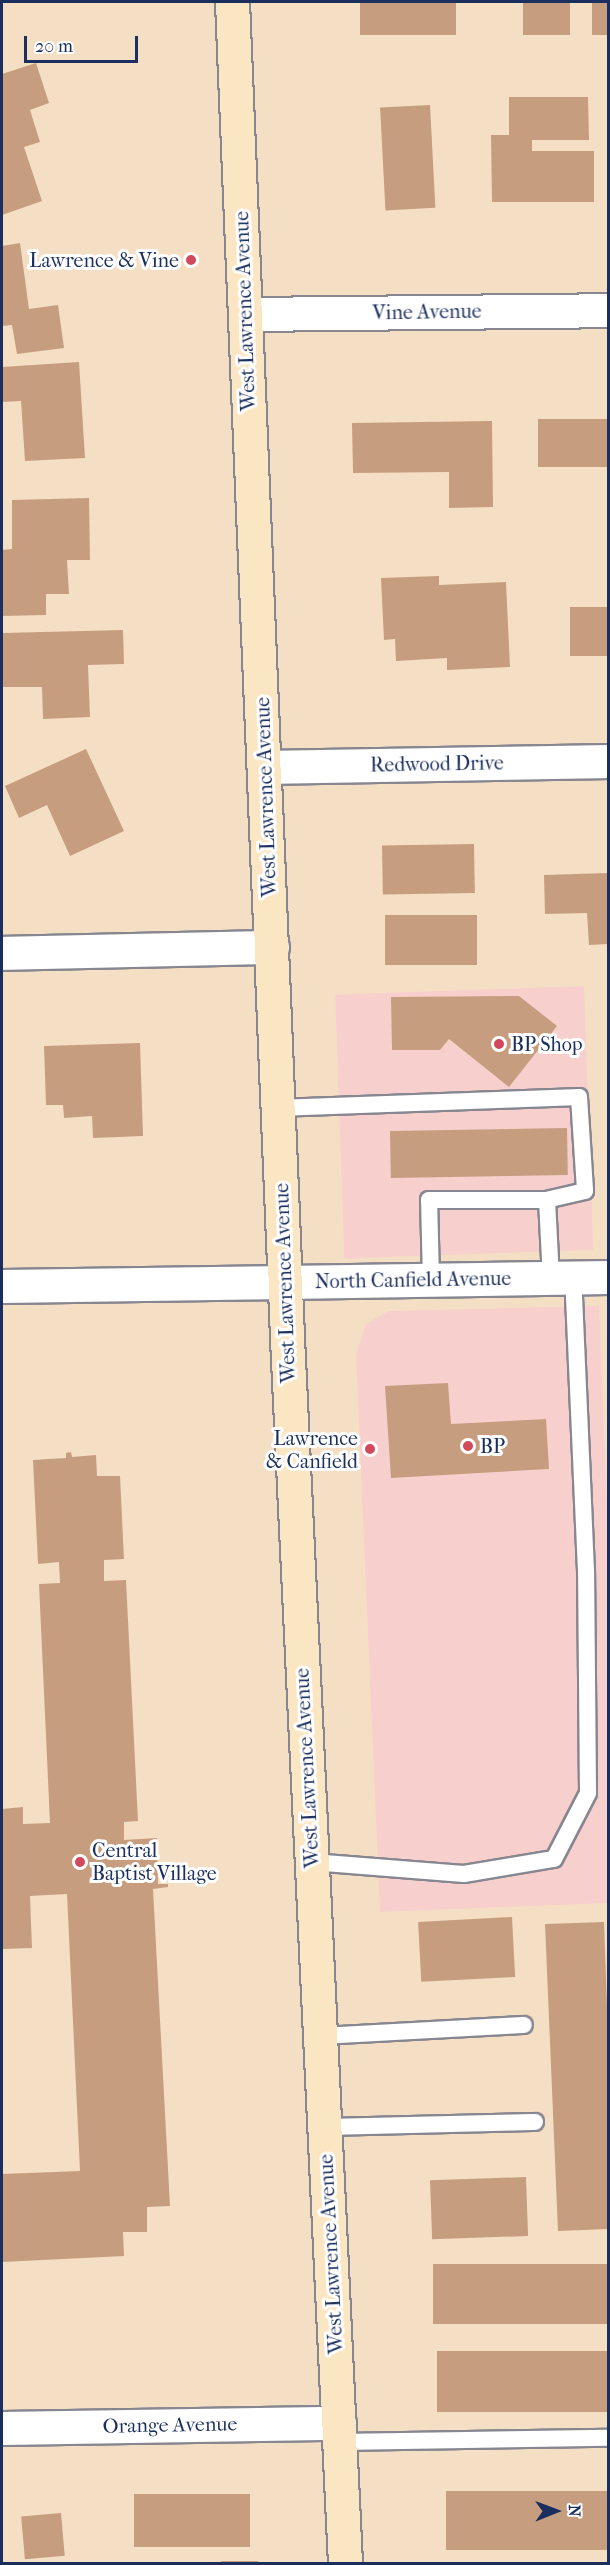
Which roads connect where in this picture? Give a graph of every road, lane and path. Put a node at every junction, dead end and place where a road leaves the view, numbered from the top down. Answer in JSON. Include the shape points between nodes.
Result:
{"nodes":[{"id":1,"x":232,"y":2,"type":"edge"},
{"id":2,"x":609,"y":310,"type":"edge"},
{"id":3,"x":245,"y":314,"type":"junction"},
{"id":4,"x":609,"y":761,"type":"edge"},
{"id":5,"x":265,"y":767,"type":"junction"},
{"id":6,"x":272,"y":947,"type":"junction"},
{"id":7,"x":2,"y":953,"type":"edge"},
{"id":8,"x":278,"y":1108,"type":"junction"},
{"id":9,"x":547,"y":1200,"type":"junction"},
{"id":10,"x":562,"y":1277,"type":"junction"},
{"id":11,"x":609,"y":1277,"type":"edge"},
{"id":12,"x":431,"y":1280,"type":"junction"},
{"id":13,"x":285,"y":1282,"type":"junction"},
{"id":14,"x":2,"y":1286,"type":"edge"},
{"id":15,"x":312,"y":1862,"type":"junction"},
{"id":16,"x":524,"y":2025,"type":"dead end"},
{"id":17,"x":320,"y":2036,"type":"junction"},
{"id":18,"x":536,"y":2122,"type":"dead end"},
{"id":19,"x":325,"y":2127,"type":"junction"},
{"id":20,"x":2,"y":2428,"type":"edge"},
{"id":21,"x":339,"y":2433,"type":"junction"},
{"id":22,"x":609,"y":2438,"type":"edge"},
{"id":23,"x":345,"y":2564,"type":"edge"}],
"edges":[{"from":1,"to":3,"type":"main road","name":"West Lawrence Avenue"},
{"from":2,"to":3,"type":"street","name":"Vine Avenue"},
{"from":3,"to":5,"type":"main road","name":"West Lawrence Avenue"},
{"from":4,"to":5,"type":"street","name":"Redwood Drive"},
{"from":5,"to":6,"type":"main road","name":"West Lawrence Avenue"},
{"from":6,"to":7,"type":"street"},
{"from":6,"to":8,"type":"main road","name":"West Lawrence Avenue"},
{"from":8,"to":9,"type":"lane","via":[[579,1098],[585,1191]]},
{"from":8,"to":13,"type":"main road","name":"West Lawrence Avenue"},
{"from":9,"to":10,"type":"lane"},
{"from":9,"to":12,"type":"lane","via":[[429,1200]]},
{"from":10,"to":11,"type":"street","name":"North Canfield Avenue"},
{"from":10,"to":12,"type":"street","name":"North Canfield Avenue"},
{"from":10,"to":15,"type":"lane","via":[[586,1572],[588,1793],[554,1859],[464,1874]]},
{"from":12,"to":13,"type":"street","name":"North Canfield Avenue"},
{"from":13,"to":14,"type":"street","name":"North Canfield Avenue"},
{"from":13,"to":15,"type":"main road","name":"West Lawrence Avenue"},
{"from":15,"to":17,"type":"main road","name":"West Lawrence Avenue"},
{"from":16,"to":17,"type":"lane"},
{"from":17,"to":19,"type":"main road","name":"West Lawrence Avenue"},
{"from":18,"to":19,"type":"lane"},
{"from":19,"to":21,"type":"main road","name":"West Lawrence Avenue"},
{"from":20,"to":21,"type":"street","name":"Orange Avenue"},
{"from":21,"to":22,"type":"lane"},
{"from":21,"to":23,"type":"main road","name":"West Lawrence Avenue"}]}
